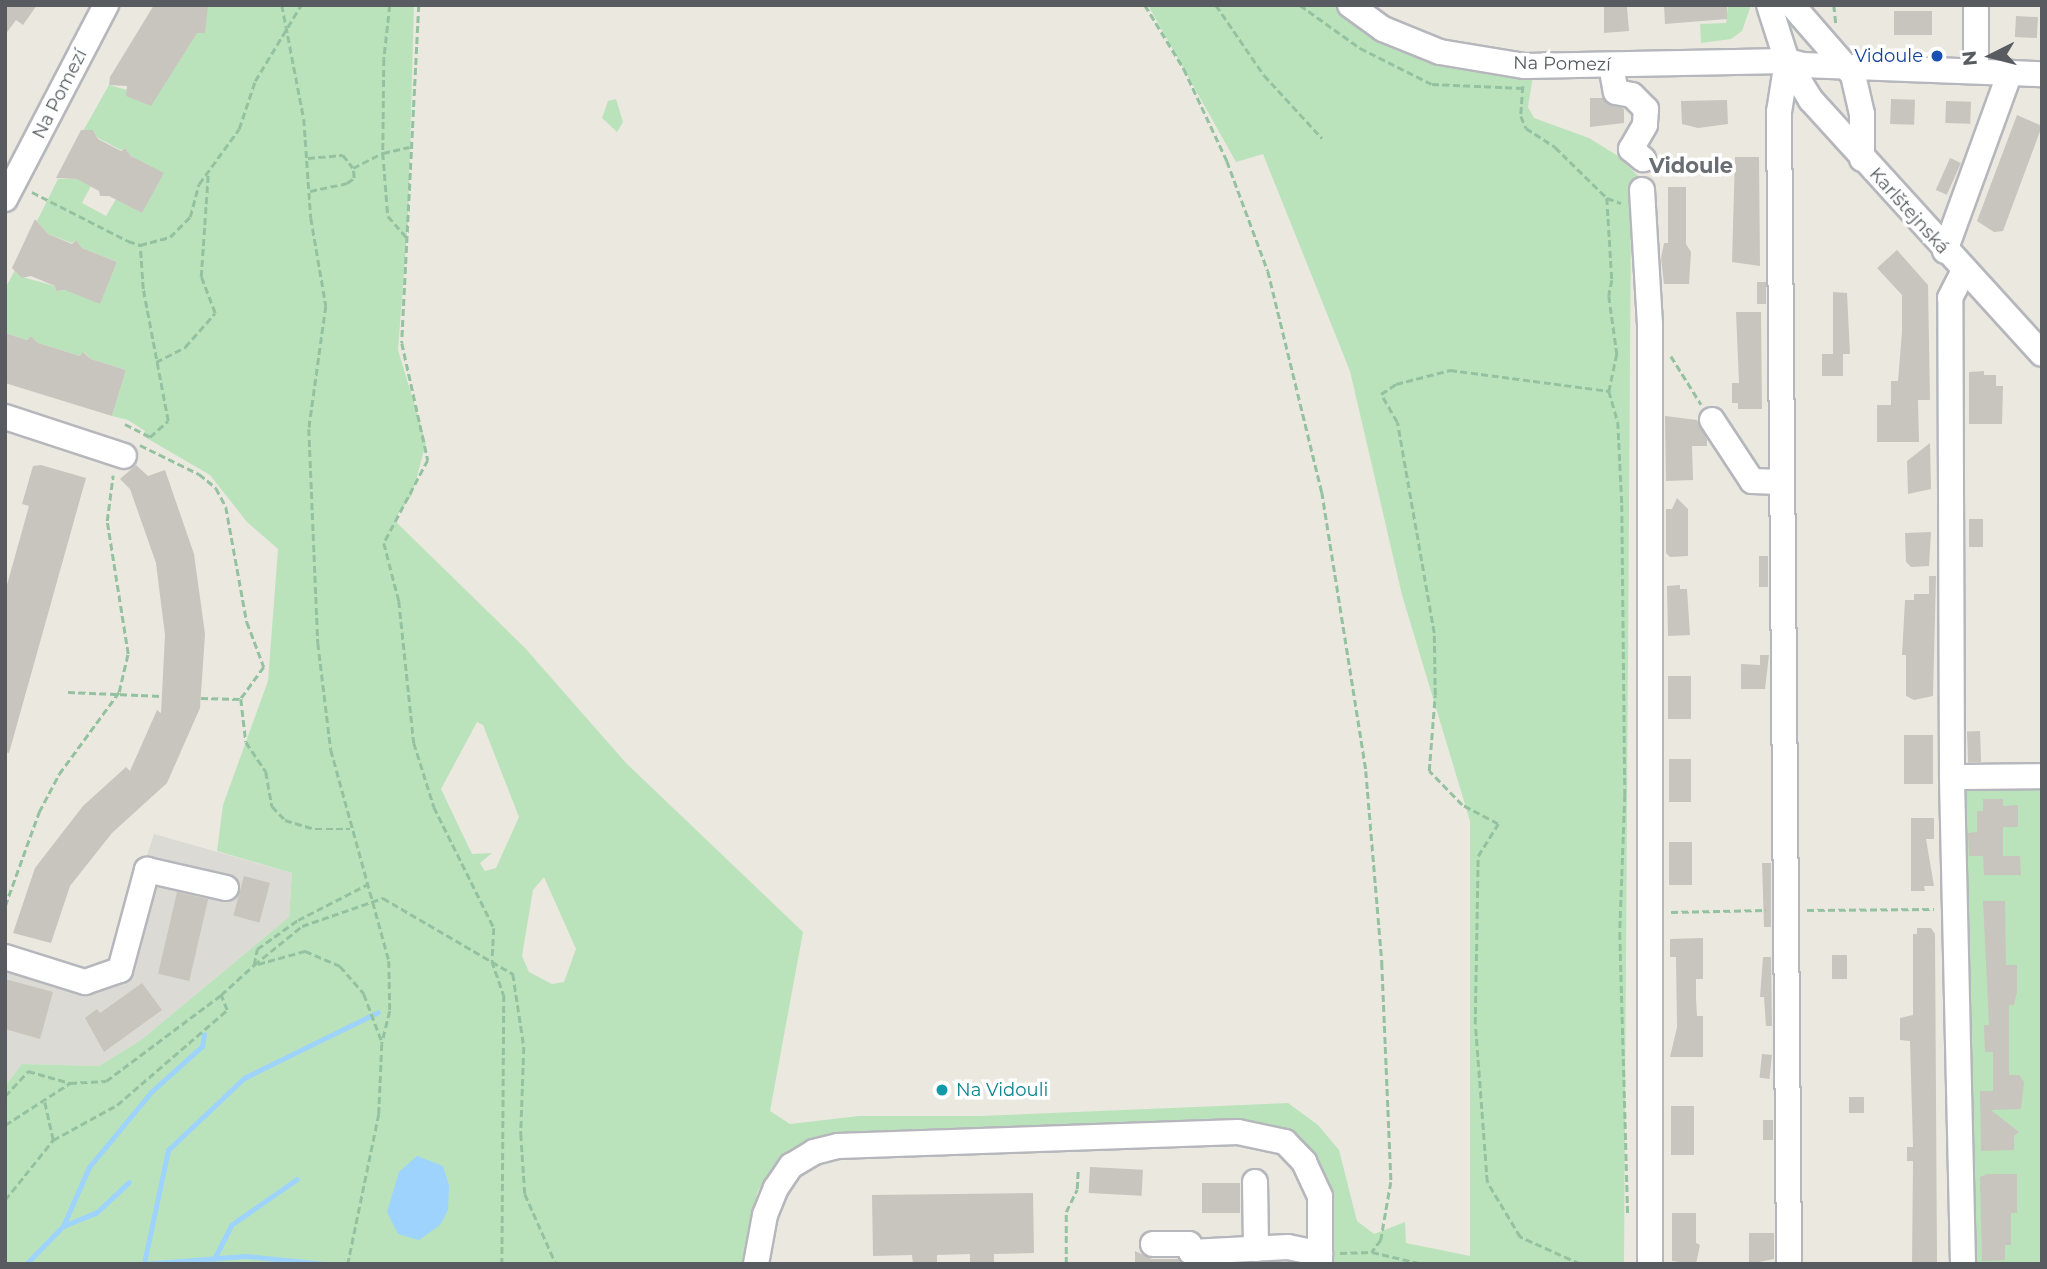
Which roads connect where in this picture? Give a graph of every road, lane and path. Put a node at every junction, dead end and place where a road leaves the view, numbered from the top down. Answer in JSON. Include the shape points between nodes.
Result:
{"nodes":[{"id":1,"x":106,"y":5,"type":"edge"},
{"id":2,"x":282,"y":5,"type":"edge"},
{"id":3,"x":301,"y":5,"type":"edge"},
{"id":4,"x":390,"y":5,"type":"edge"},
{"id":5,"x":419,"y":5,"type":"edge"},
{"id":6,"x":1144,"y":5,"type":"edge"},
{"id":7,"x":1216,"y":5,"type":"edge"},
{"id":8,"x":1350,"y":5,"type":"edge"},
{"id":9,"x":1769,"y":5,"type":"edge"},
{"id":10,"x":1792,"y":5,"type":"edge"},
{"id":11,"x":1976,"y":5,"type":"edge"},
{"id":12,"x":289,"y":29,"type":"junction"},
{"id":13,"x":1787,"y":61,"type":"junction"},
{"id":14,"x":1611,"y":65,"type":"junction"},
{"id":15,"x":1525,"y":66,"type":"junction"},
{"id":16,"x":1849,"y":66,"type":"junction"},
{"id":17,"x":1976,"y":71,"type":"junction"},
{"id":18,"x":2010,"y":72,"type":"junction"},
{"id":19,"x":2042,"y":74,"type":"edge"},
{"id":20,"x":1322,"y":138,"type":"dead end"},
{"id":21,"x":409,"y":147,"type":"junction"},
{"id":22,"x":383,"y":153,"type":"junction"},
{"id":23,"x":307,"y":158,"type":"junction"},
{"id":24,"x":1643,"y":159,"type":"dead end"},
{"id":25,"x":1862,"y":159,"type":"junction"},
{"id":26,"x":353,"y":168,"type":"junction"},
{"id":27,"x":208,"y":173,"type":"junction"},
{"id":28,"x":8,"y":185,"type":"edge"},
{"id":29,"x":310,"y":191,"type":"junction"},
{"id":30,"x":1607,"y":198,"type":"junction"},
{"id":31,"x":1643,"y":201,"type":"joint"},
{"id":32,"x":407,"y":238,"type":"junction"},
{"id":33,"x":140,"y":245,"type":"junction"},
{"id":34,"x":1945,"y":251,"type":"junction"},
{"id":35,"x":1964,"y":271,"type":"junction"},
{"id":36,"x":1650,"y":324,"type":"junction"},
{"id":37,"x":2042,"y":354,"type":"edge"},
{"id":38,"x":156,"y":362,"type":"junction"},
{"id":39,"x":1609,"y":391,"type":"junction"},
{"id":40,"x":5,"y":417,"type":"edge"},
{"id":41,"x":1712,"y":420,"type":"joint"},
{"id":42,"x":125,"y":424,"type":"dead end"},
{"id":43,"x":122,"y":453,"type":"junction"},
{"id":44,"x":1782,"y":482,"type":"junction"},
{"id":45,"x":68,"y":692,"type":"dead end"},
{"id":46,"x":119,"y":692,"type":"junction"},
{"id":47,"x":162,"y":696,"type":"dead end"},
{"id":48,"x":201,"y":698,"type":"dead end"},
{"id":49,"x":241,"y":699,"type":"junction"},
{"id":50,"x":1952,"y":776,"type":"junction"},
{"id":51,"x":2042,"y":776,"type":"edge"},
{"id":52,"x":350,"y":829,"type":"junction"},
{"id":53,"x":368,"y":884,"type":"junction"},
{"id":54,"x":226,"y":888,"type":"dead end"},
{"id":55,"x":374,"y":901,"type":"junction"},
{"id":56,"x":5,"y":906,"type":"edge"},
{"id":57,"x":5,"y":957,"type":"edge"},
{"id":58,"x":492,"y":961,"type":"junction"},
{"id":59,"x":254,"y":965,"type":"junction"},
{"id":60,"x":221,"y":995,"type":"junction"},
{"id":61,"x":382,"y":1044,"type":"junction"},
{"id":62,"x":70,"y":1083,"type":"junction"},
{"id":63,"x":5,"y":1096,"type":"edge"},
{"id":64,"x":44,"y":1100,"type":"junction"},
{"id":65,"x":5,"y":1125,"type":"edge"},
{"id":66,"x":53,"y":1140,"type":"junction"},
{"id":67,"x":1078,"y":1170,"type":"dead end"},
{"id":68,"x":1255,"y":1182,"type":"dead end"},
{"id":69,"x":5,"y":1200,"type":"edge"},
{"id":70,"x":1629,"y":1224,"type":"dead end"},
{"id":71,"x":1153,"y":1244,"type":"dead end"},
{"id":72,"x":1256,"y":1249,"type":"junction"},
{"id":73,"x":1372,"y":1252,"type":"junction"},
{"id":74,"x":1356,"y":1253,"type":"dead end"},
{"id":75,"x":1320,"y":1259,"type":"edge"},
{"id":76,"x":348,"y":1264,"type":"edge"},
{"id":77,"x":502,"y":1264,"type":"edge"},
{"id":78,"x":556,"y":1264,"type":"edge"},
{"id":79,"x":757,"y":1264,"type":"edge"},
{"id":80,"x":1066,"y":1264,"type":"edge"},
{"id":81,"x":1423,"y":1264,"type":"edge"},
{"id":82,"x":1580,"y":1264,"type":"edge"},
{"id":83,"x":1650,"y":1264,"type":"edge"},
{"id":84,"x":1789,"y":1264,"type":"edge"},
{"id":85,"x":1963,"y":1264,"type":"edge"}],
"edges":[{"from":1,"to":28,"type":"street","name":"Na Pomezí"},
{"from":2,"to":12,"type":"path"},
{"from":3,"to":12,"type":"path"},
{"from":4,"to":22,"type":"path"},
{"from":5,"to":21,"type":"path"},
{"from":6,"to":73,"type":"path","via":[[1184,69],[1268,271],[1322,492],[1366,771],[1382,963],[1391,1182],[1381,1240]]},
{"from":7,"to":20,"type":"path","via":[[1264,75]]},
{"from":8,"to":15,"type":"street","name":"Na Pomezí","via":[[1393,34],[1440,52]]},
{"from":9,"to":13,"type":"street"},
{"from":10,"to":16,"type":"street"},
{"from":11,"to":17,"type":"street"},
{"from":12,"to":23,"type":"path"},
{"from":12,"to":27,"type":"path","via":[[255,81],[239,129]]},
{"from":13,"to":14,"type":"street","name":"Na Pomezí"},
{"from":13,"to":16,"type":"street","name":"Na Pomezí"},
{"from":13,"to":25,"type":"street","name":"Karlštejnská","via":[[1811,100]]},
{"from":13,"to":44,"type":"street","via":[[1779,112]]},
{"from":14,"to":15,"type":"street","name":"Na Pomezí"},
{"from":14,"to":24,"type":"street","via":[[1616,92],[1632,95],[1646,109],[1645,125],[1631,149]]},
{"from":15,"to":30,"type":"path","via":[[1521,116],[1526,128],[1555,147]]},
{"from":16,"to":17,"type":"street","name":"Na Pomezí"},
{"from":16,"to":25,"type":"street","via":[[1862,114]]},
{"from":17,"to":18,"type":"street","name":"Na Pomezí"},
{"from":18,"to":19,"type":"street","name":"Na Pomezí"},
{"from":18,"to":34,"type":"street"},
{"from":21,"to":22,"type":"path"},
{"from":21,"to":32,"type":"path"},
{"from":22,"to":26,"type":"path"},
{"from":22,"to":32,"type":"path","via":[[388,216]]},
{"from":23,"to":26,"type":"path","via":[[343,155],[351,159]]},
{"from":23,"to":29,"type":"path"},
{"from":25,"to":34,"type":"street","name":"Karlštejnská"},
{"from":26,"to":29,"type":"path","via":[[354,178],[347,183]]},
{"from":27,"to":33,"type":"path","via":[[182,229]]},
{"from":27,"to":38,"type":"path","via":[[201,277],[215,313],[185,347]]},
{"from":28,"to":33,"type":"path"},
{"from":29,"to":52,"type":"path","via":[[326,306],[309,429],[318,643],[331,750]]},
{"from":30,"to":31,"type":"path"},
{"from":30,"to":39,"type":"path","via":[[1609,296],[1617,354]]},
{"from":31,"to":36,"type":"street"},
{"from":32,"to":58,"type":"path","via":[[402,343],[428,460],[384,543],[399,601],[414,743],[434,807],[494,928]]},
{"from":33,"to":38,"type":"path"},
{"from":34,"to":35,"type":"street","name":"Karlštejnská"},
{"from":35,"to":37,"type":"street","name":"Karlštejnská"},
{"from":35,"to":50,"type":"street","via":[[1950,298]]},
{"from":36,"to":41,"type":"path"},
{"from":36,"to":83,"type":"street"},
{"from":38,"to":42,"type":"path","via":[[168,422],[150,437]]},
{"from":39,"to":70,"type":"path","via":[[1618,422],[1622,505],[1625,795],[1620,933]]},
{"from":39,"to":82,"type":"path","via":[[1450,370],[1396,384],[1381,394],[1396,422],[1434,633],[1429,771],[1462,805],[1498,824],[1478,856],[1475,1024],[1487,1182],[1520,1237]]},
{"from":40,"to":43,"type":"street"},
{"from":41,"to":44,"type":"street","via":[[1752,481]]},
{"from":43,"to":46,"type":"path","via":[[106,511],[128,654]]},
{"from":43,"to":49,"type":"path","via":[[160,452],[216,488],[226,507],[247,622],[264,667]]},
{"from":44,"to":84,"type":"street"},
{"from":45,"to":46,"type":"path"},
{"from":46,"to":47,"type":"path"},
{"from":46,"to":56,"type":"path","via":[[59,774],[39,812]]},
{"from":48,"to":49,"type":"path"},
{"from":49,"to":52,"type":"path","via":[[246,742],[267,772],[272,806],[285,820],[315,829]]},
{"from":50,"to":51,"type":"street"},
{"from":50,"to":85,"type":"street"},
{"from":52,"to":53,"type":"path"},
{"from":53,"to":55,"type":"path"},
{"from":53,"to":59,"type":"path","via":[[298,920],[257,949]]},
{"from":54,"to":57,"type":"street","via":[[147,870],[120,970],[85,982]]},
{"from":55,"to":58,"type":"path","via":[[383,898]]},
{"from":55,"to":59,"type":"path","via":[[302,926]]},
{"from":55,"to":61,"type":"path","via":[[388,961],[390,1010]]},
{"from":58,"to":77,"type":"path","via":[[504,995]]},
{"from":58,"to":78,"type":"path","via":[[513,974],[516,987],[524,1047],[525,1194]]},
{"from":59,"to":60,"type":"path"},
{"from":59,"to":61,"type":"path","via":[[304,951],[341,966],[364,994]]},
{"from":60,"to":62,"type":"path","via":[[106,1082]]},
{"from":60,"to":66,"type":"path","via":[[227,1010],[117,1105]]},
{"from":61,"to":76,"type":"path","via":[[379,1114]]},
{"from":62,"to":63,"type":"path","via":[[28,1071]]},
{"from":62,"to":64,"type":"path"},
{"from":64,"to":65,"type":"path"},
{"from":64,"to":66,"type":"path"},
{"from":66,"to":69,"type":"path"},
{"from":67,"to":80,"type":"path","via":[[1077,1189],[1066,1212]]},
{"from":68,"to":72,"type":"street"},
{"from":71,"to":72,"type":"street","via":[[1189,1244],[1191,1252]]},
{"from":72,"to":75,"type":"street","via":[[1288,1247]]},
{"from":73,"to":74,"type":"path"},
{"from":73,"to":81,"type":"path"},
{"from":75,"to":79,"type":"street","via":[[1320,1196],[1304,1162],[1285,1142],[1238,1132],[838,1146],[791,1166],[765,1215]]}]}
